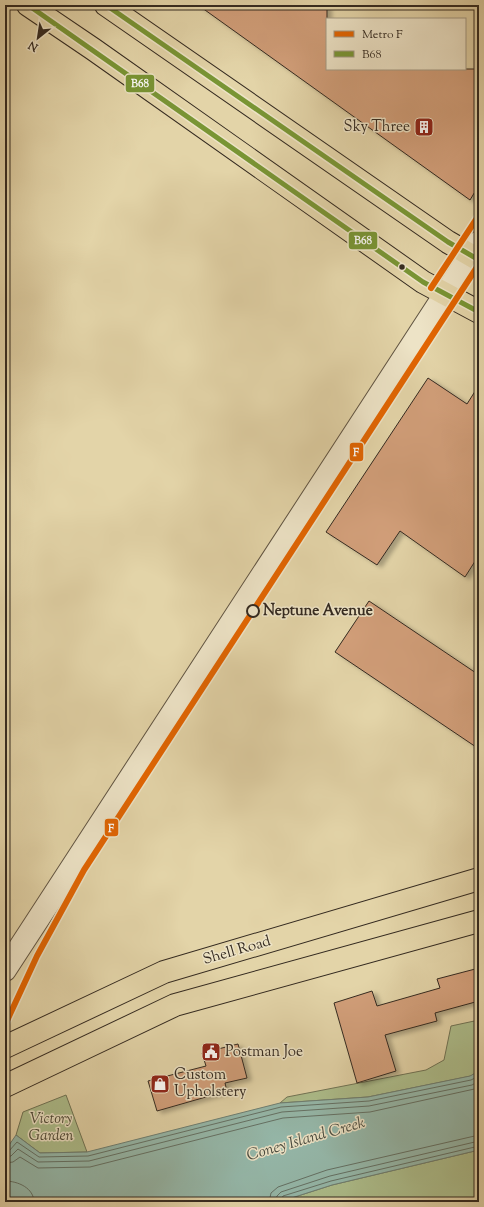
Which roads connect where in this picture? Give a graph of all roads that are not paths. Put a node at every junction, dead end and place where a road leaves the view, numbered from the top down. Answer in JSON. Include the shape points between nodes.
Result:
{"nodes":[{"id":1,"x":28,"y":5,"type":"edge"},
{"id":2,"x":106,"y":5,"type":"edge"},
{"id":3,"x":476,"y":253,"type":"edge"},
{"id":4,"x":445,"y":295,"type":"junction"},
{"id":5,"x":479,"y":312,"type":"edge"},
{"id":6,"x":479,"y":879,"type":"edge"},
{"id":7,"x":479,"y":921,"type":"edge"},
{"id":8,"x":5,"y":970,"type":"edge"},
{"id":9,"x":5,"y":1047,"type":"edge"},
{"id":10,"x":5,"y":1086,"type":"edge"}],
"edges":[{"from":1,"to":4,"type":"main road","via":[[422,282]]},
{"from":2,"to":3,"type":"main road","via":[[442,238]]},
{"from":3,"to":4,"type":"street"},
{"from":4,"to":5,"type":"main road"},
{"from":4,"to":8,"type":"street"},
{"from":6,"to":9,"type":"main road","name":"Shell Road","via":[[164,972]]},
{"from":7,"to":10,"type":"main road","via":[[175,1005]]}]}
